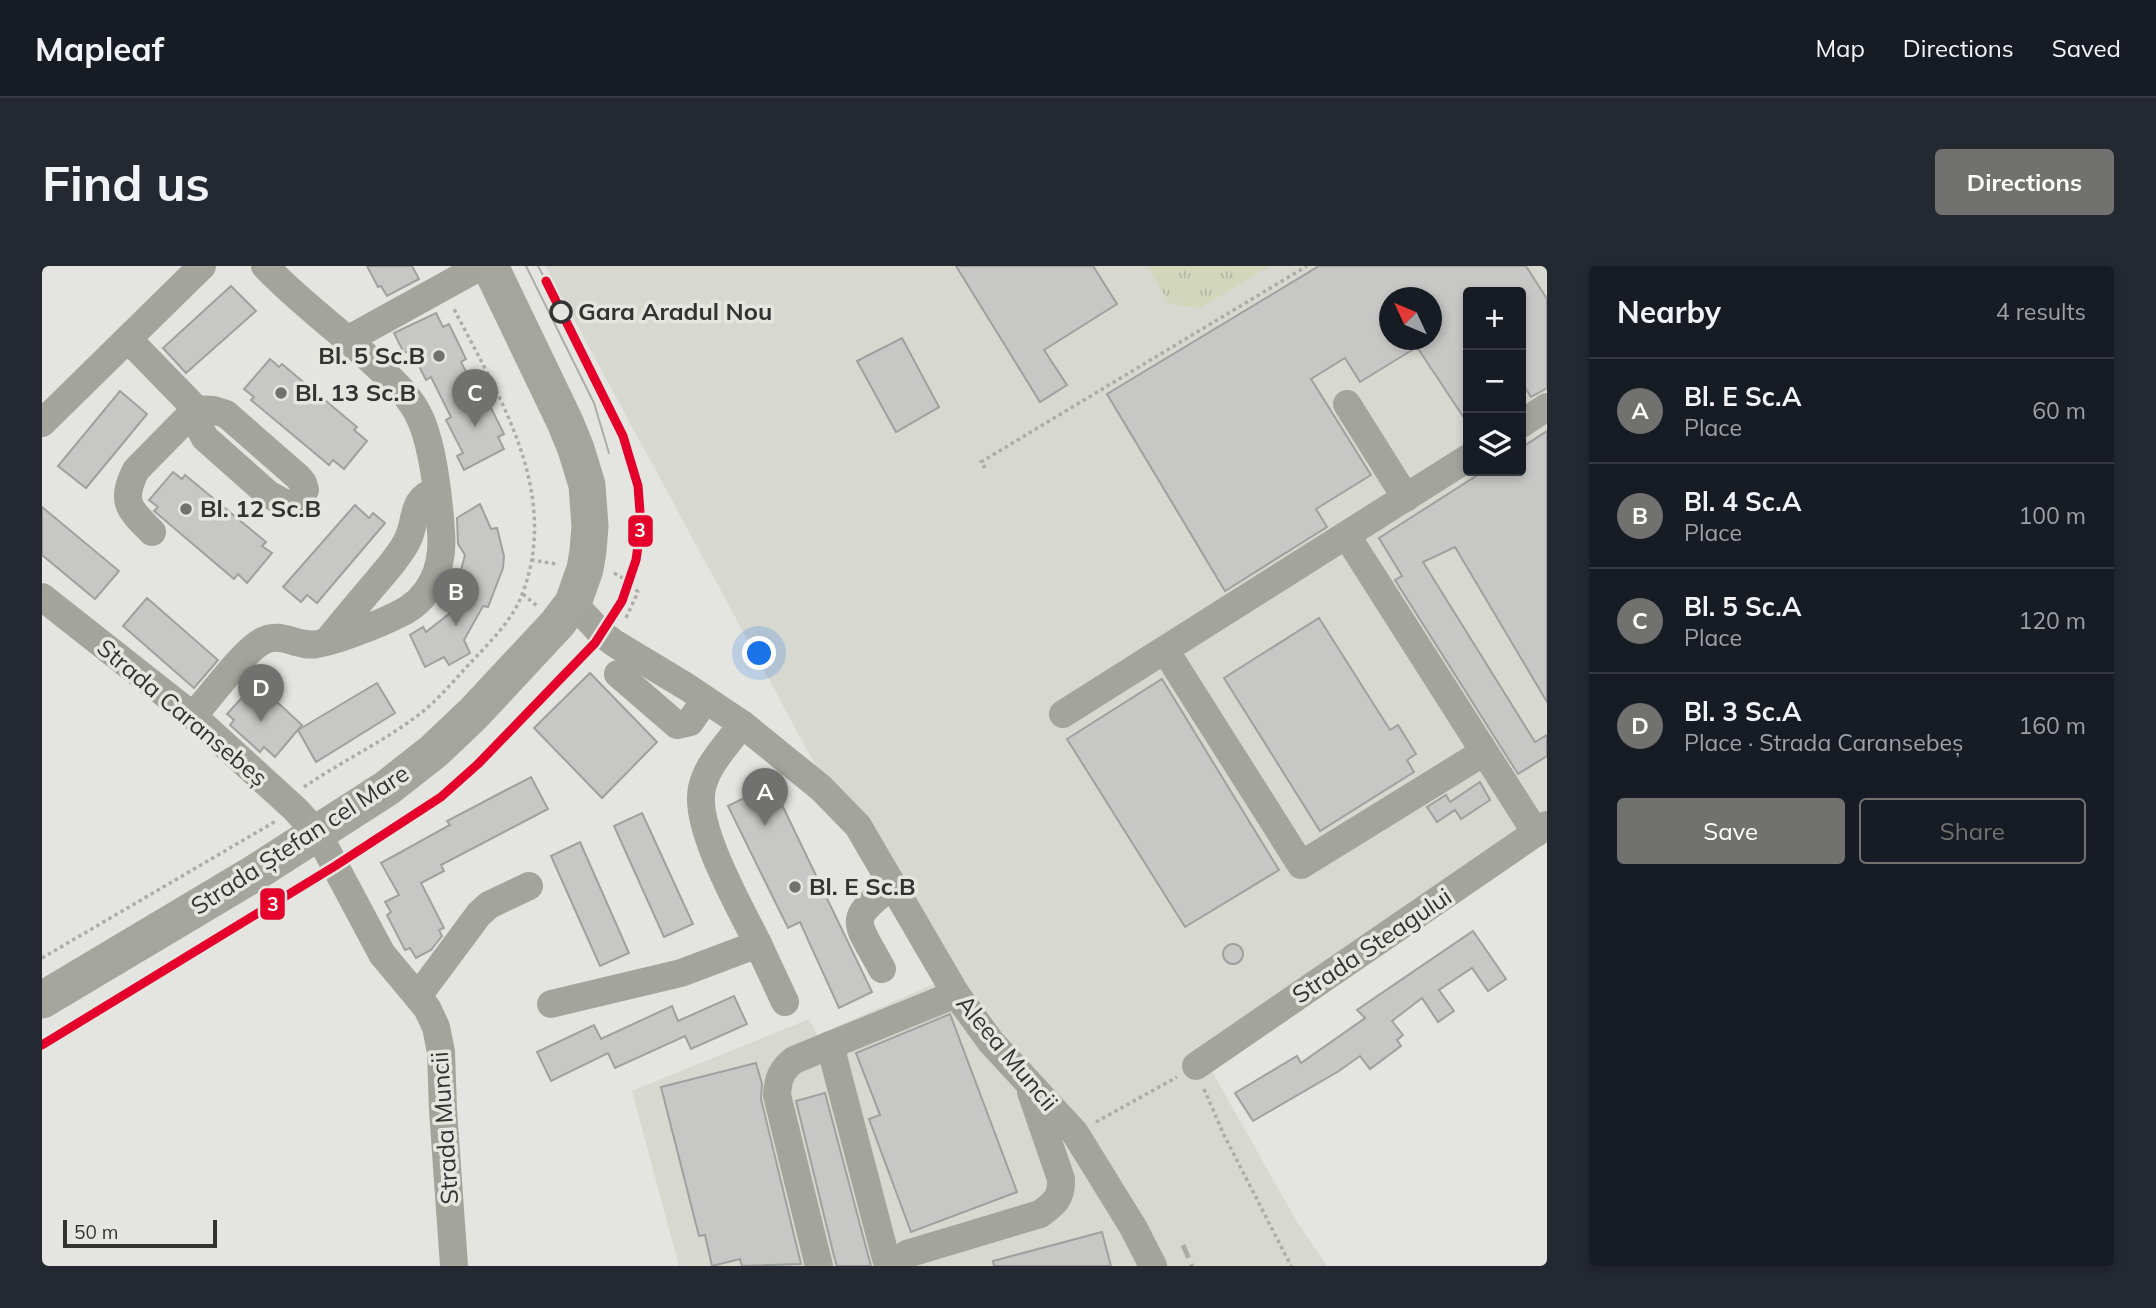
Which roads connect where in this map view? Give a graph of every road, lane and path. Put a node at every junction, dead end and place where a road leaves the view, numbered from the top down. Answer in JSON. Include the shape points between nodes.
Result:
{"nodes":[{"id":1,"x":202,"y":266,"type":"edge"},
{"id":2,"x":265,"y":266,"type":"edge"},
{"id":3,"x":481,"y":266,"type":"edge"},
{"id":4,"x":490,"y":266,"type":"edge"},
{"id":5,"x":1307,"y":266,"type":"edge"},
{"id":6,"x":128,"y":339,"type":"junction"},
{"id":7,"x":348,"y":339,"type":"junction"},
{"id":8,"x":1347,"y":404,"type":"dead end"},
{"id":9,"x":1547,"y":407,"type":"edge"},
{"id":10,"x":1526,"y":421,"type":"edge"},
{"id":11,"x":42,"y":423,"type":"edge"},
{"id":12,"x":1463,"y":461,"type":"edge"},
{"id":13,"x":985,"y":468,"type":"dead end"},
{"id":14,"x":436,"y":491,"type":"junction"},
{"id":15,"x":1406,"y":498,"type":"junction"},
{"id":16,"x":152,"y":532,"type":"dead end"},
{"id":17,"x":1347,"y":536,"type":"junction"},
{"id":18,"x":42,"y":597,"type":"edge"},
{"id":19,"x":572,"y":603,"type":"junction"},
{"id":20,"x":327,"y":641,"type":"junction"},
{"id":21,"x":1165,"y":650,"type":"junction"},
{"id":22,"x":618,"y":674,"type":"dead end"},
{"id":23,"x":705,"y":700,"type":"junction"},
{"id":24,"x":1063,"y":714,"type":"dead end"},
{"id":25,"x":193,"y":716,"type":"junction"},
{"id":26,"x":742,"y":724,"type":"junction"},
{"id":27,"x":1484,"y":752,"type":"junction"},
{"id":28,"x":1541,"y":829,"type":"edge"},
{"id":29,"x":318,"y":834,"type":"junction"},
{"id":30,"x":893,"y":885,"type":"junction"},
{"id":31,"x":529,"y":886,"type":"dead end"},
{"id":32,"x":758,"y":944,"type":"junction"},
{"id":33,"x":882,"y":969,"type":"dead end"},
{"id":34,"x":956,"y":994,"type":"junction"},
{"id":35,"x":418,"y":996,"type":"junction"},
{"id":36,"x":42,"y":1000,"type":"edge"},
{"id":37,"x":785,"y":1002,"type":"dead end"},
{"id":38,"x":551,"y":1004,"type":"dead end"},
{"id":39,"x":830,"y":1045,"type":"junction"},
{"id":40,"x":1196,"y":1066,"type":"junction"},
{"id":41,"x":1027,"y":1081,"type":"junction"},
{"id":42,"x":1075,"y":1133,"type":"junction"},
{"id":43,"x":454,"y":1266,"type":"edge"},
{"id":44,"x":819,"y":1266,"type":"edge"},
{"id":45,"x":890,"y":1266,"type":"edge"},
{"id":46,"x":1153,"y":1266,"type":"edge"},
{"id":47,"x":1291,"y":1266,"type":"edge"}],
"edges":[{"from":1,"to":6,"type":"street"},
{"from":2,"to":7,"type":"street"},
{"from":3,"to":7,"type":"street"},
{"from":4,"to":19,"type":"main road","name":"Strada Ștefan cel Mare","via":[[565,422],[587,485],[588,551]]},
{"from":5,"to":13,"type":"path","via":[[981,462]]},
{"from":6,"to":11,"type":"street"},
{"from":6,"to":16,"type":"street","via":[[196,408],[136,470],[131,481],[128,505]]},
{"from":7,"to":14,"type":"street","via":[[388,376],[420,417]]},
{"from":8,"to":15,"type":"street"},
{"from":9,"to":10,"type":"street"},
{"from":12,"to":15,"type":"street"},
{"from":14,"to":20,"type":"street","via":[[420,500],[397,557]]},
{"from":14,"to":20,"type":"street","via":[[443,550],[427,591],[399,614]]},
{"from":15,"to":17,"type":"street"},
{"from":17,"to":21,"type":"street"},
{"from":17,"to":27,"type":"street"},
{"from":18,"to":25,"type":"street","name":"Strada Caransebeș"},
{"from":19,"to":23,"type":"street","name":"Aleea Muncii","via":[[614,643]]},
{"from":19,"to":29,"type":"main road","name":"Strada Ștefan cel Mare","via":[[434,751]]},
{"from":20,"to":25,"type":"street","via":[[309,644],[276,637],[259,642]]},
{"from":21,"to":24,"type":"street"},
{"from":21,"to":27,"type":"street","via":[[1301,865]]},
{"from":22,"to":23,"type":"street","via":[[677,725],[690,722]]},
{"from":23,"to":26,"type":"street","name":"Aleea Muncii"},
{"from":25,"to":29,"type":"street","name":"Strada Caransebeș"},
{"from":26,"to":30,"type":"street","name":"Aleea Muncii","via":[[821,788],[858,826]]},
{"from":26,"to":32,"type":"street","via":[[706,777],[700,813]]},
{"from":27,"to":28,"type":"street"},
{"from":28,"to":40,"type":"street","name":"Strada Steagului"},
{"from":29,"to":35,"type":"street","name":"Strada Muncii","via":[[378,947]]},
{"from":29,"to":36,"type":"main road","name":"Strada Ștefan cel Mare"},
{"from":30,"to":33,"type":"street","via":[[860,914],[859,925]]},
{"from":30,"to":34,"type":"street","name":"Aleea Muncii"},
{"from":31,"to":35,"type":"street","via":[[479,914]]},
{"from":32,"to":37,"type":"street"},
{"from":32,"to":38,"type":"street","via":[[681,973]]},
{"from":34,"to":39,"type":"street"},
{"from":34,"to":41,"type":"street","name":"Aleea Muncii"},
{"from":35,"to":43,"type":"street","name":"Strada Muncii","via":[[436,1027],[441,1052]]},
{"from":39,"to":44,"type":"street","via":[[784,1068],[777,1095]]},
{"from":39,"to":45,"type":"street"},
{"from":40,"to":42,"type":"path"},
{"from":40,"to":47,"type":"path","via":[[1219,1124]]},
{"from":41,"to":42,"type":"street","name":"Aleea Muncii"},
{"from":41,"to":45,"type":"street","via":[[1061,1179],[1057,1202],[1040,1214],[907,1254]]},
{"from":42,"to":46,"type":"street","name":"Aleea Muncii"}]}
